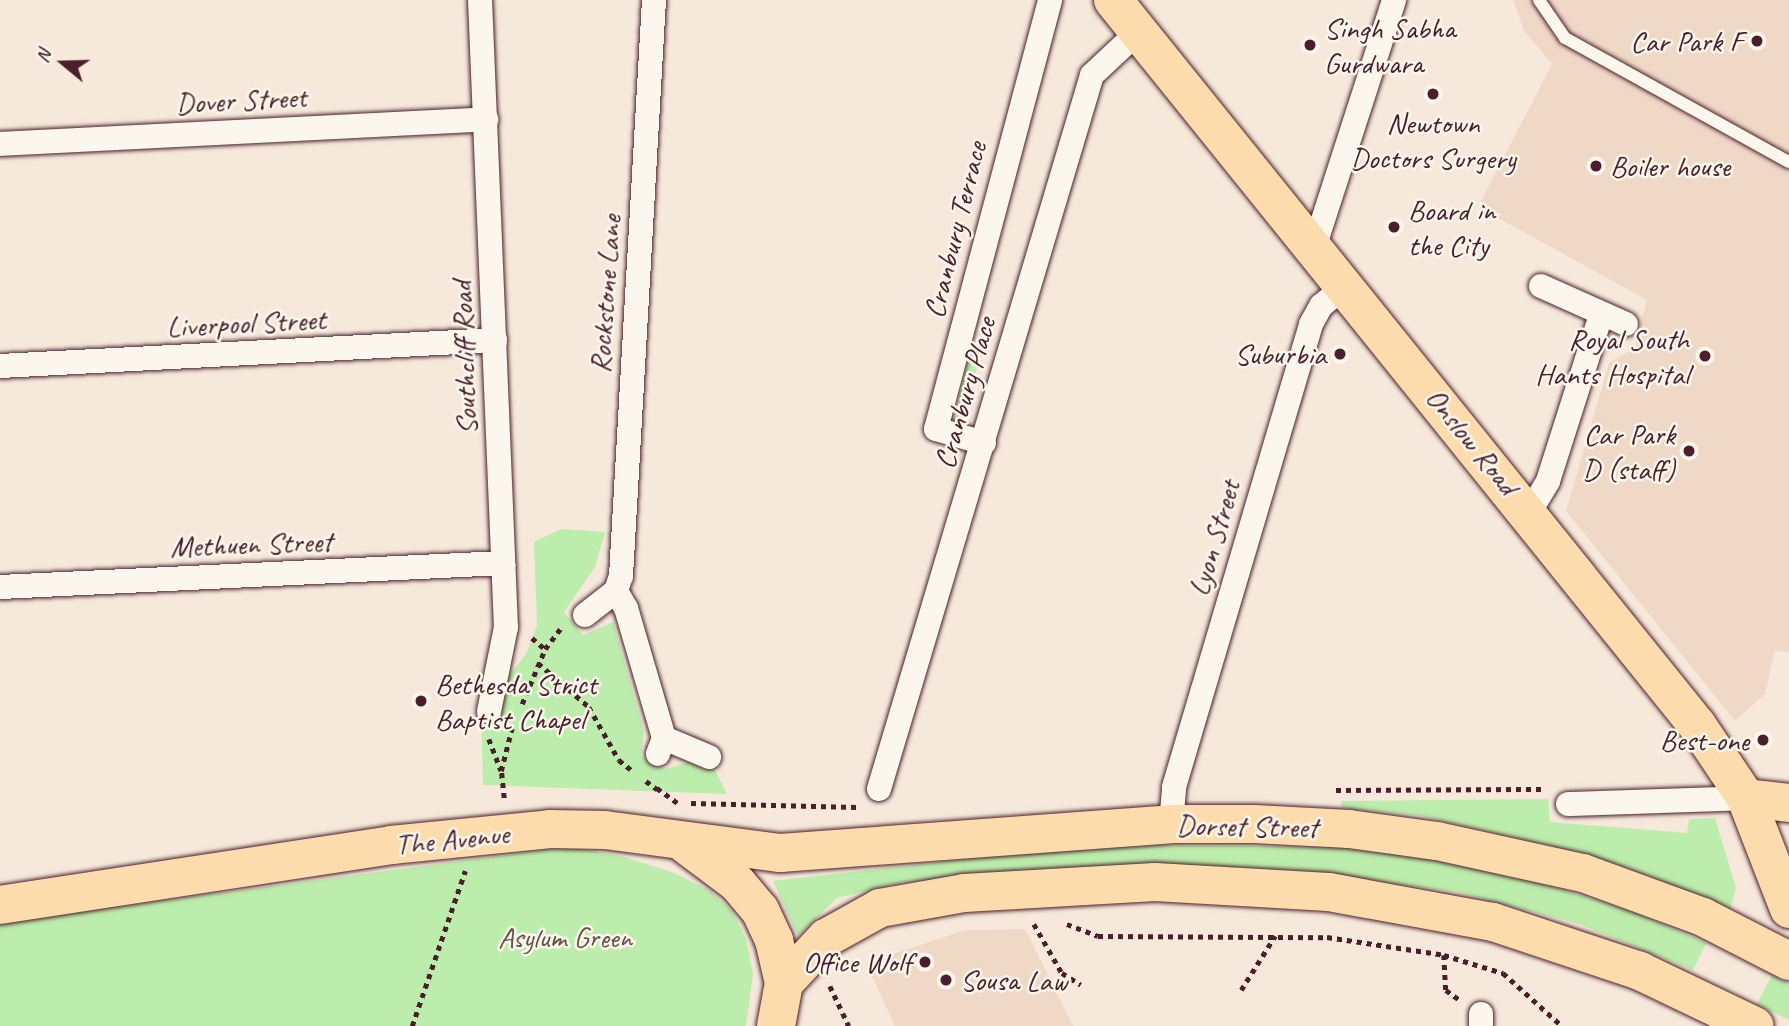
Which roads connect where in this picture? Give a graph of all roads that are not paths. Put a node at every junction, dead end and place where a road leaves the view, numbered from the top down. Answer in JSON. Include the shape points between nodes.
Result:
{"nodes":[{"id":1,"x":480,"y":0,"type":"edge"},
{"id":2,"x":654,"y":0,"type":"edge"},
{"id":3,"x":1050,"y":0,"type":"edge"},
{"id":4,"x":1113,"y":0,"type":"edge"},
{"id":5,"x":1394,"y":0,"type":"edge"},
{"id":6,"x":1539,"y":0,"type":"edge"},
{"id":7,"x":1138,"y":32,"type":"junction"},
{"id":8,"x":486,"y":118,"type":"junction"},
{"id":9,"x":0,"y":144,"type":"edge"},
{"id":10,"x":1789,"y":162,"type":"edge"},
{"id":11,"x":1314,"y":248,"type":"junction"},
{"id":12,"x":1346,"y":285,"type":"junction"},
{"id":13,"x":1541,"y":286,"type":"dead end"},
{"id":14,"x":1601,"y":316,"type":"junction"},
{"id":15,"x":1626,"y":324,"type":"dead end"},
{"id":16,"x":495,"y":340,"type":"junction"},
{"id":17,"x":0,"y":366,"type":"edge"},
{"id":18,"x":984,"y":443,"type":"junction"},
{"id":19,"x":1529,"y":513,"type":"junction"},
{"id":20,"x":503,"y":563,"type":"junction"},
{"id":21,"x":0,"y":587,"type":"edge"},
{"id":22,"x":616,"y":591,"type":"junction"},
{"id":23,"x":585,"y":615,"type":"road end"},
{"id":24,"x":489,"y":711,"type":"dead end"},
{"id":25,"x":709,"y":757,"type":"dead end"},
{"id":26,"x":879,"y":789,"type":"dead end"},
{"id":27,"x":1746,"y":798,"type":"junction"},
{"id":28,"x":1789,"y":803,"type":"edge"},
{"id":29,"x":1568,"y":804,"type":"dead end"},
{"id":30,"x":1171,"y":824,"type":"junction"},
{"id":31,"x":684,"y":844,"type":"junction"},
{"id":32,"x":0,"y":905,"type":"edge"},
{"id":33,"x":1789,"y":909,"type":"edge"},
{"id":34,"x":1789,"y":961,"type":"edge"},
{"id":35,"x":784,"y":983,"type":"junction"},
{"id":36,"x":776,"y":1026,"type":"edge"},
{"id":37,"x":1755,"y":1026,"type":"edge"}],
"edges":[{"from":1,"to":8,"type":"street","name":"Southcliff Road"},
{"from":2,"to":22,"type":"street","name":"Rockstone Lane","via":[[623,543]]},
{"from":3,"to":18,"type":"street","name":"Cranbury Terrace","via":[[936,429]]},
{"from":4,"to":7,"type":"main road","name":"Onslow Road"},
{"from":5,"to":11,"type":"street"},
{"from":6,"to":10,"type":"lane","via":[[1565,38]]},
{"from":7,"to":11,"type":"main road","name":"Onslow Road"},
{"from":7,"to":18,"type":"street","name":"Cranbury Place","via":[[1091,75]]},
{"from":8,"to":9,"type":"street","name":"Dover Street"},
{"from":8,"to":16,"type":"street","name":"Southcliff Road"},
{"from":11,"to":12,"type":"main road","name":"Onslow Road"},
{"from":12,"to":19,"type":"main road","name":"Onslow Road"},
{"from":12,"to":30,"type":"street","name":"Lyon Street","via":[[1321,306],[1311,324],[1174,787]]},
{"from":13,"to":14,"type":"street"},
{"from":14,"to":15,"type":"street"},
{"from":14,"to":19,"type":"street","via":[[1549,481]]},
{"from":16,"to":17,"type":"street","name":"Liverpool Street"},
{"from":16,"to":20,"type":"street","name":"Southcliff Road"},
{"from":18,"to":26,"type":"street","name":"Cranbury Place"},
{"from":19,"to":27,"type":"main road","name":"Onslow Road","via":[[1697,725]]},
{"from":20,"to":21,"type":"street","name":"Methuen Street"},
{"from":20,"to":24,"type":"street","name":"Southcliff Road","via":[[505,649],[495,667]]},
{"from":22,"to":23,"type":"street"},
{"from":22,"to":25,"type":"street","via":[[626,608],[661,746]]},
{"from":27,"to":28,"type":"main road"},
{"from":27,"to":29,"type":"street"},
{"from":27,"to":33,"type":"main road","name":"Onslow Road"},
{"from":30,"to":31,"type":"main road","name":"Dorset Street","via":[[793,852]]},
{"from":30,"to":34,"type":"main road","name":"Dorset Street","via":[[1349,829],[1522,859],[1640,892],[1703,917]]},
{"from":31,"to":32,"type":"main road","name":"The Avenue","via":[[605,830],[465,835]]},
{"from":31,"to":35,"type":"main road","name":"The Avenue","via":[[737,883],[760,910],[774,940]]},
{"from":35,"to":36,"type":"main road","name":"The Avenue"},
{"from":35,"to":37,"type":"main road","name":"Dorset Street","via":[[826,938],[880,908],[964,893],[1155,883],[1329,892],[1493,922],[1640,971]]}]}
